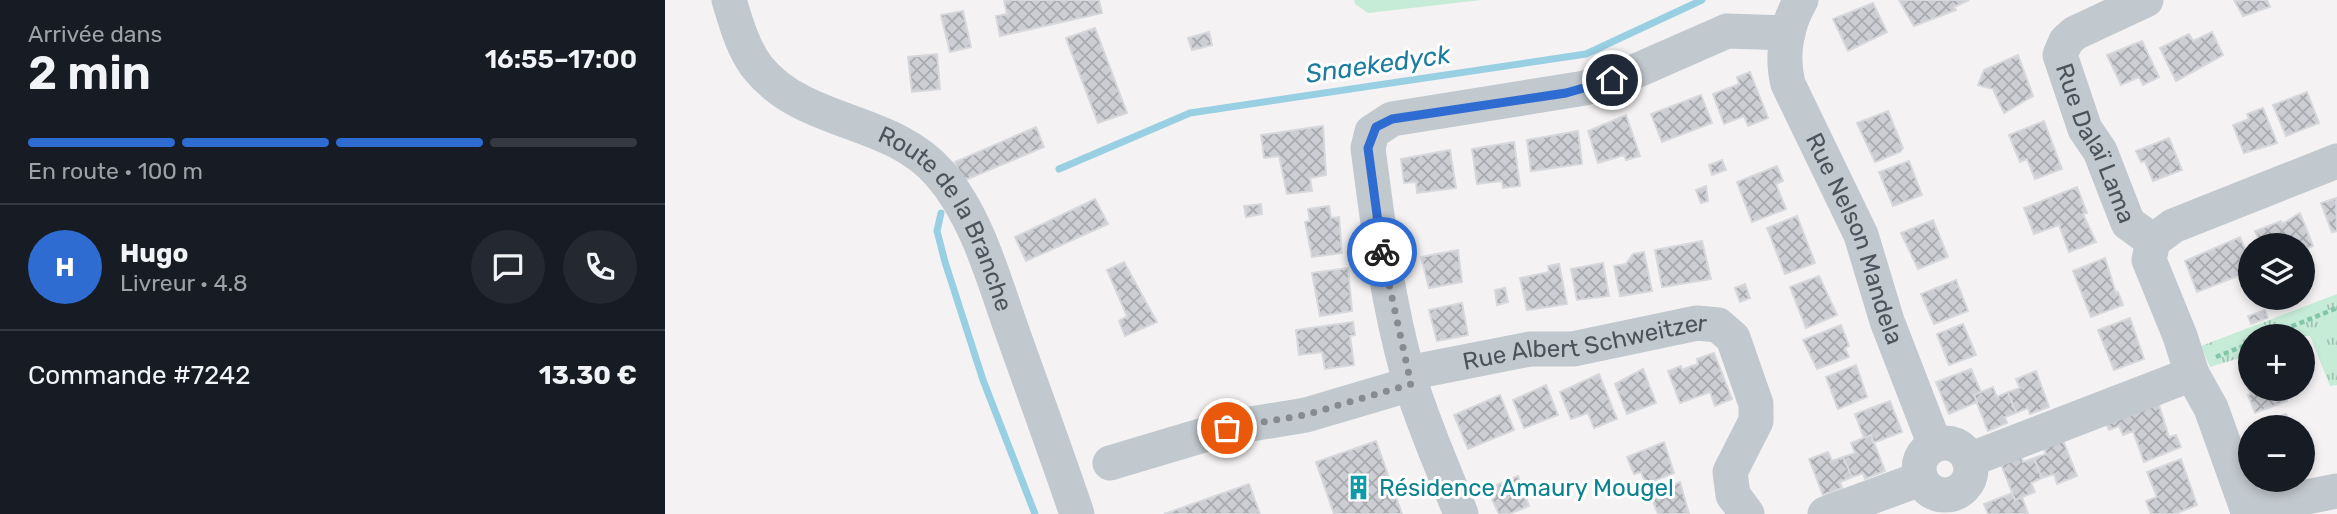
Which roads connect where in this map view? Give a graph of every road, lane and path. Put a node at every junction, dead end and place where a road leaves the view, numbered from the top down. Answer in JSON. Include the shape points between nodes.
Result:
{"nodes":[{"id":1,"x":729,"y":0,"type":"edge"},
{"id":2,"x":1801,"y":0,"type":"edge"},
{"id":3,"x":2146,"y":0,"type":"edge"},
{"id":4,"x":1788,"y":33,"type":"junction"},
{"id":5,"x":2337,"y":161,"type":"edge"},
{"id":6,"x":2153,"y":241,"type":"junction"},
{"id":7,"x":2337,"y":308,"type":"edge"},
{"id":8,"x":2298,"y":324,"type":"edge"},
{"id":9,"x":2238,"y":349,"type":"edge"},
{"id":10,"x":2191,"y":371,"type":"junction"},
{"id":11,"x":1409,"y":379,"type":"junction"},
{"id":12,"x":1935,"y":445,"type":"junction"},
{"id":13,"x":1969,"y":460,"type":"junction"},
{"id":14,"x":1110,"y":463,"type":"dead end"},
{"id":15,"x":1920,"y":479,"type":"junction"},
{"id":16,"x":2337,"y":491,"type":"edge"},
{"id":17,"x":1958,"y":504,"type":"edge"},
{"id":18,"x":2248,"y":511,"type":"edge"},
{"id":19,"x":1077,"y":514,"type":"edge"},
{"id":20,"x":1461,"y":514,"type":"edge"},
{"id":21,"x":1747,"y":514,"type":"edge"},
{"id":22,"x":1825,"y":514,"type":"edge"}],
"edges":[{"from":1,"to":19,"type":"street","name":"Route de la Branche","via":[[751,57],[779,89],[821,111],[898,139],[931,164],[949,185],[1003,305]]},
{"from":2,"to":4,"type":"street","name":"Rue Nelson Mandela"},
{"from":3,"to":6,"type":"street","name":"Rue Dalaï Lama","via":[[2075,33],[2060,55],[2085,129],[2100,151],[2128,223]]},
{"from":4,"to":11,"type":"street","via":[[1727,31],[1604,83],[1392,119],[1376,127],[1368,148],[1380,243]]},
{"from":4,"to":12,"type":"street","name":"Rue Nelson Mandela","via":[[1784,66],[1791,94],[1849,206]]},
{"from":5,"to":6,"type":"street","via":[[2173,226]]},
{"from":6,"to":10,"type":"street","via":[[2149,260]]},
{"from":7,"to":8,"type":"path"},
{"from":9,"to":10,"type":"path"},
{"from":10,"to":13,"type":"street"},
{"from":10,"to":18,"type":"street","via":[[2211,408]]},
{"from":11,"to":14,"type":"street","name":"Rue Albert Schweitzer","via":[[1305,415],[1227,428]]},
{"from":11,"to":20,"type":"street"},
{"from":11,"to":21,"type":"street","name":"Rue Albert Schweitzer","via":[[1530,349],[1573,349],[1697,323],[1718,325],[1733,338],[1756,404],[1756,421],[1730,472],[1733,495]]},
{"from":12,"to":13,"type":"street","via":[[1952,444]]},
{"from":12,"to":15,"type":"street","via":[[1921,458]]},
{"from":13,"to":17,"type":"street","via":[[1969,478]]},
{"from":15,"to":17,"type":"street","via":[[1935,494]]},
{"from":15,"to":22,"type":"street"},
{"from":16,"to":18,"type":"street"}]}
